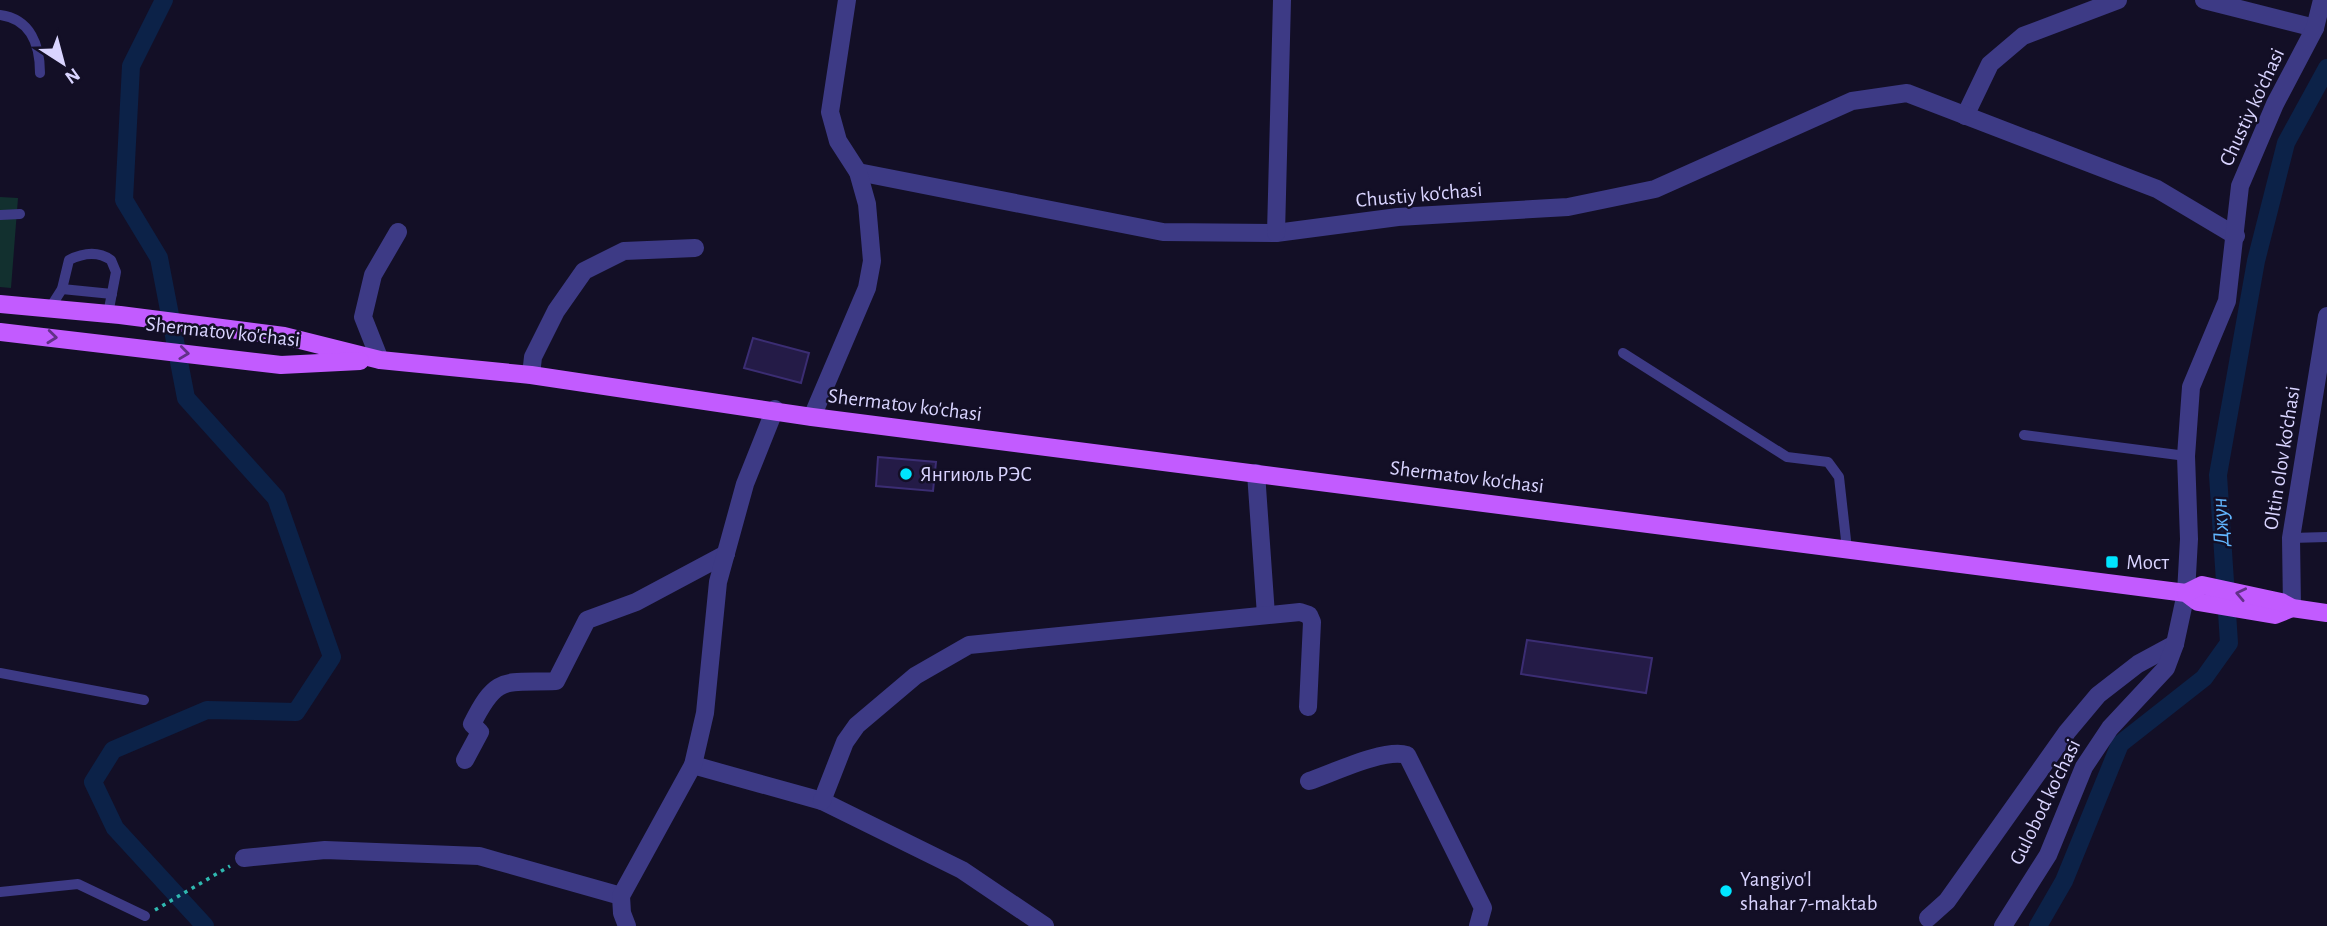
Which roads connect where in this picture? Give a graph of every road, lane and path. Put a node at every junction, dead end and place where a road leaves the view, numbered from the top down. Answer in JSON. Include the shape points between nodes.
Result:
{"nodes":[{"id":1,"x":847,"y":0,"type":"edge"},
{"id":2,"x":1282,"y":0,"type":"edge"},
{"id":3,"x":2118,"y":0,"type":"edge"},
{"id":4,"x":2206,"y":0,"type":"edge"},
{"id":5,"x":2322,"y":0,"type":"edge"},
{"id":6,"x":0,"y":15,"type":"edge"},
{"id":7,"x":2315,"y":28,"type":"junction"},
{"id":8,"x":40,"y":73,"type":"dead end"},
{"id":9,"x":1965,"y":116,"type":"junction"},
{"id":10,"x":858,"y":172,"type":"junction"},
{"id":11,"x":20,"y":214,"type":"dead end"},
{"id":12,"x":0,"y":215,"type":"edge"},
{"id":13,"x":398,"y":232,"type":"dead end"},
{"id":14,"x":1276,"y":233,"type":"junction"},
{"id":15,"x":2236,"y":236,"type":"junction"},
{"id":16,"x":695,"y":248,"type":"dead end"},
{"id":17,"x":62,"y":289,"type":"junction"},
{"id":18,"x":112,"y":293,"type":"junction"},
{"id":19,"x":0,"y":304,"type":"edge"},
{"id":20,"x":50,"y":308,"type":"junction"},
{"id":21,"x":114,"y":314,"type":"junction"},
{"id":22,"x":2327,"y":316,"type":"edge"},
{"id":23,"x":0,"y":332,"type":"edge"},
{"id":24,"x":110,"y":343,"type":"junction"},
{"id":25,"x":1623,"y":353,"type":"dead end"},
{"id":26,"x":380,"y":360,"type":"junction"},
{"id":27,"x":531,"y":375,"type":"junction"},
{"id":28,"x":775,"y":409,"type":"junction"},
{"id":29,"x":812,"y":416,"type":"junction"},
{"id":30,"x":2024,"y":435,"type":"dead end"},
{"id":31,"x":2186,"y":456,"type":"junction"},
{"id":32,"x":1256,"y":473,"type":"junction"},
{"id":33,"x":2327,"y":537,"type":"edge"},
{"id":34,"x":2291,"y":538,"type":"junction"},
{"id":35,"x":1847,"y":549,"type":"junction"},
{"id":36,"x":726,"y":554,"type":"junction"},
{"id":37,"x":2196,"y":593,"type":"junction"},
{"id":38,"x":2283,"y":608,"type":"junction"},
{"id":39,"x":2327,"y":613,"type":"edge"},
{"id":40,"x":1266,"y":615,"type":"junction"},
{"id":41,"x":2175,"y":644,"type":"junction"},
{"id":42,"x":0,"y":673,"type":"edge"},
{"id":43,"x":144,"y":700,"type":"dead end"},
{"id":44,"x":1308,"y":707,"type":"dead end"},
{"id":45,"x":465,"y":760,"type":"dead end"},
{"id":46,"x":693,"y":765,"type":"junction"},
{"id":47,"x":1309,"y":781,"type":"dead end"},
{"id":48,"x":822,"y":801,"type":"junction"},
{"id":49,"x":244,"y":858,"type":"joint"},
{"id":50,"x":0,"y":892,"type":"edge"},
{"id":51,"x":621,"y":896,"type":"junction"},
{"id":52,"x":145,"y":916,"type":"joint"},
{"id":53,"x":1928,"y":918,"type":"dead end"},
{"id":54,"x":627,"y":926,"type":"edge"},
{"id":55,"x":1045,"y":926,"type":"edge"},
{"id":56,"x":1478,"y":926,"type":"edge"},
{"id":57,"x":2003,"y":926,"type":"edge"}],
"edges":[{"from":1,"to":10,"type":"street","via":[[830,112],[838,141]]},
{"from":2,"to":14,"type":"street"},
{"from":3,"to":9,"type":"street","via":[[2023,36],[1990,64]]},
{"from":4,"to":7,"type":"street","name":"Chustiy ko'chasi"},
{"from":5,"to":7,"type":"street"},
{"from":6,"to":8,"type":"lane","via":[[29,30],[40,51]]},
{"from":7,"to":15,"type":"street","name":"Chustiy ko'chasi","via":[[2275,104],[2240,186]]},
{"from":9,"to":14,"type":"street","name":"Chustiy ko'chasi","via":[[1907,93],[1852,101],[1654,189],[1568,207],[1398,217]]},
{"from":9,"to":15,"type":"street","name":"Chustiy ko'chasi","via":[[2157,189]]},
{"from":10,"to":14,"type":"street","name":"Chustiy ko'chasi","via":[[1163,232]]},
{"from":10,"to":29,"type":"street","via":[[867,204],[872,261],[867,288]]},
{"from":11,"to":12,"type":"lane"},
{"from":13,"to":26,"type":"street","via":[[373,275],[363,317]]},
{"from":15,"to":31,"type":"street","via":[[2227,301],[2191,387]]},
{"from":16,"to":27,"type":"street","via":[[624,251],[584,271],[555,311],[533,357]]},
{"from":17,"to":18,"type":"lane"},
{"from":17,"to":18,"type":"lane","via":[[69,260],[102,254],[116,272]]},
{"from":17,"to":20,"type":"lane"},
{"from":18,"to":21,"type":"lane"},
{"from":19,"to":20,"type":"main road","name":"Shermatov ko'chasi"},
{"from":20,"to":21,"type":"main road","name":"Shermatov ko'chasi"},
{"from":21,"to":24,"type":"main road"},
{"from":21,"to":26,"type":"main road","name":"Shermatov ko'chasi","via":[[284,336]]},
{"from":22,"to":34,"type":"street","name":"Oltin olov ko'chasi"},
{"from":23,"to":24,"type":"main road","name":"Shermatov ko'chasi","one_way":true},
{"from":24,"to":26,"type":"main road","name":"Shermatov ko'chasi","one_way":true,"via":[[281,365]]},
{"from":25,"to":35,"type":"lane","via":[[1787,457],[1828,462],[1839,477]]},
{"from":26,"to":27,"type":"main road","name":"Shermatov ko'chasi"},
{"from":27,"to":28,"type":"main road","name":"Shermatov ko'chasi"},
{"from":28,"to":29,"type":"main road","name":"Shermatov ko'chasi"},
{"from":28,"to":36,"type":"street","via":[[745,484]]},
{"from":29,"to":32,"type":"main road","name":"Shermatov ko'chasi"},
{"from":30,"to":31,"type":"lane"},
{"from":31,"to":37,"type":"street"},
{"from":32,"to":35,"type":"main road","name":"Shermatov ko'chasi"},
{"from":32,"to":40,"type":"street"},
{"from":33,"to":34,"type":"lane"},
{"from":34,"to":38,"type":"street","name":"Oltin olov ko'chasi"},
{"from":35,"to":37,"type":"main road","name":"Shermatov ko'chasi"},
{"from":36,"to":45,"type":"street","via":[[636,602],[587,620],[556,681],[505,683],[487,695],[472,724],[480,732]]},
{"from":36,"to":46,"type":"street","via":[[718,582],[705,713]]},
{"from":37,"to":38,"type":"main road","name":"Shermatov ko'chasi"},
{"from":37,"to":41,"type":"street","name":"Gulobod ko'chasi"},
{"from":38,"to":39,"type":"main road","name":"Shermatov ko'chasi"},
{"from":40,"to":44,"type":"street","via":[[1300,612],[1311,618]]},
{"from":40,"to":48,"type":"street","via":[[970,645],[915,676],[857,725],[845,742]]},
{"from":41,"to":53,"type":"street","via":[[2138,664],[2098,695],[1955,891]]},
{"from":41,"to":57,"type":"street","name":"Gulobod ko'chasi","via":[[2166,668],[2110,728],[2084,767],[2048,855]]},
{"from":42,"to":43,"type":"lane"},
{"from":46,"to":48,"type":"street"},
{"from":46,"to":51,"type":"street"},
{"from":47,"to":56,"type":"street","via":[[1374,758],[1398,752],[1407,755],[1483,908]]},
{"from":48,"to":55,"type":"street","via":[[962,870]]},
{"from":49,"to":51,"type":"street","via":[[325,850],[479,856]]},
{"from":49,"to":52,"type":"path"},
{"from":50,"to":52,"type":"lane","via":[[78,884]]},
{"from":51,"to":54,"type":"street"}]}
